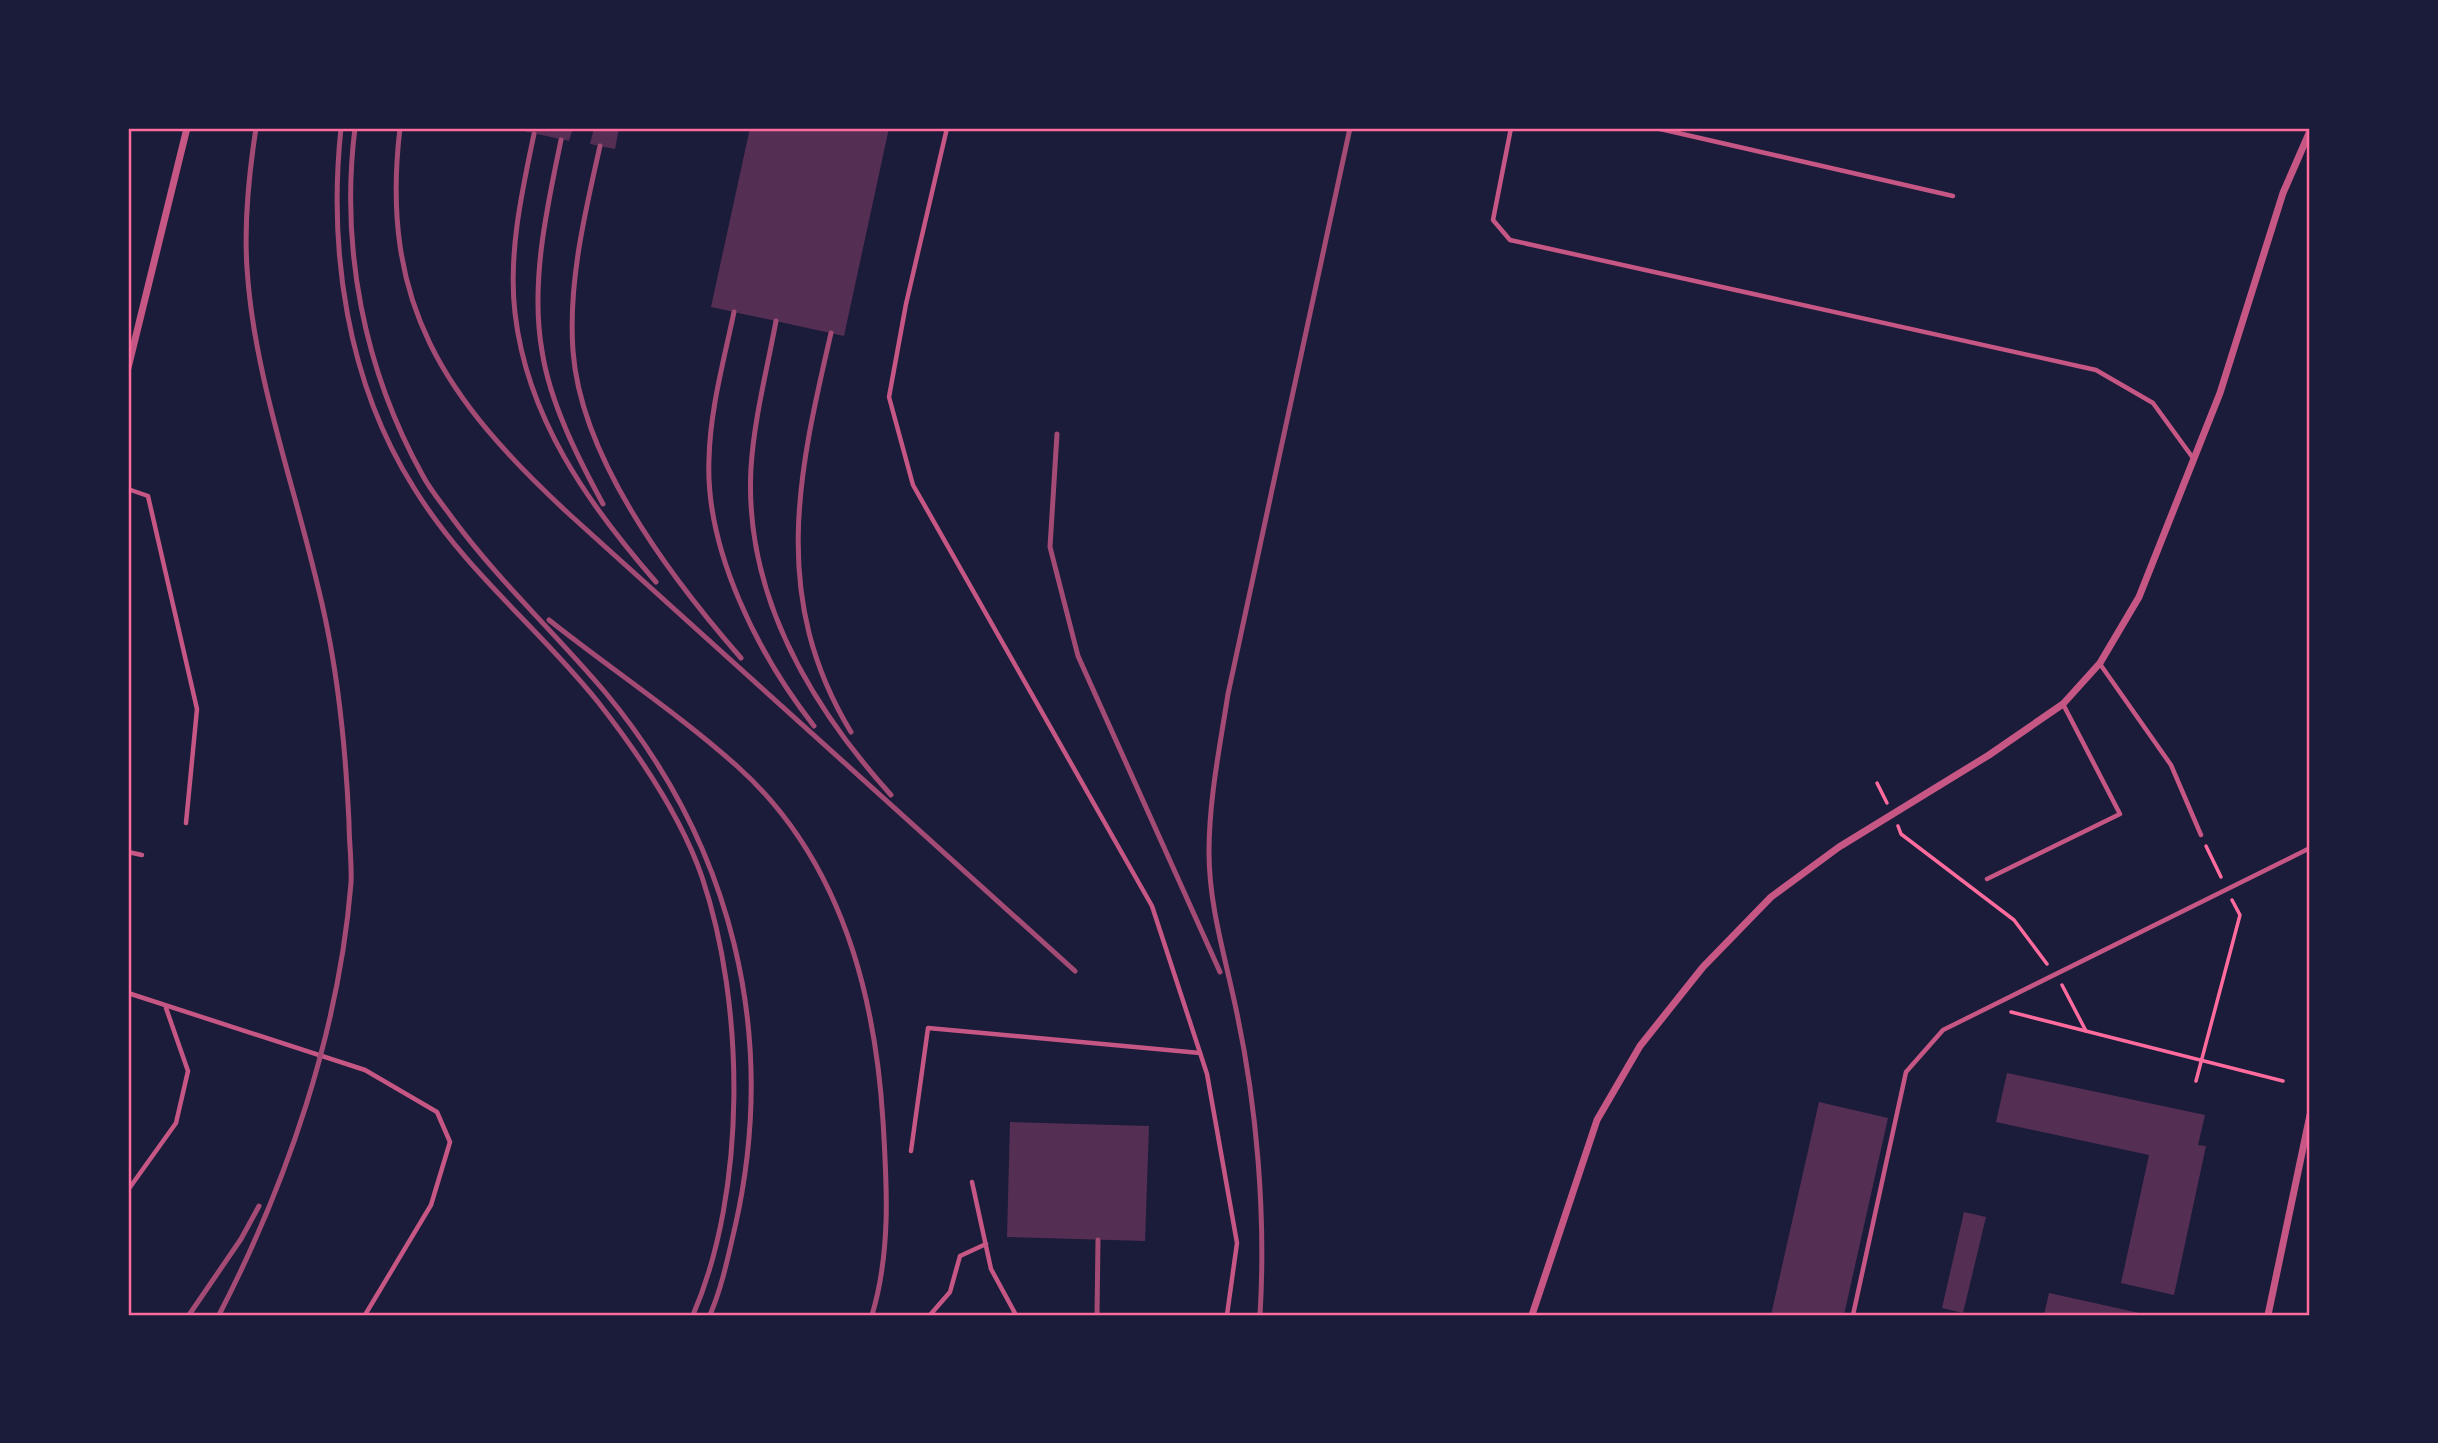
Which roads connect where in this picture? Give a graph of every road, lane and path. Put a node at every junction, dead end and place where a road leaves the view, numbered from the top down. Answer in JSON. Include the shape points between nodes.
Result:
{"nodes":[{"id":1,"x":187,"y":128,"type":"edge"},
{"id":2,"x":947,"y":128,"type":"edge"},
{"id":3,"x":1511,"y":128,"type":"edge"},
{"id":4,"x":1656,"y":128,"type":"edge"},
{"id":5,"x":2310,"y":131,"type":"edge"},
{"id":6,"x":1953,"y":196,"type":"dead end"},
{"id":7,"x":128,"y":368,"type":"edge"},
{"id":8,"x":2194,"y":458,"type":"junction"},
{"id":9,"x":128,"y":489,"type":"edge"},
{"id":10,"x":2100,"y":663,"type":"junction"},
{"id":11,"x":2063,"y":704,"type":"junction"},
{"id":12,"x":1877,"y":783,"type":"dead end"},
{"id":13,"x":1892,"y":814,"type":"junction"},
{"id":14,"x":186,"y":822,"type":"dead end"},
{"id":15,"x":2201,"y":835,"type":"joint"},
{"id":16,"x":2310,"y":848,"type":"edge"},
{"id":17,"x":128,"y":852,"type":"edge"},
{"id":18,"x":142,"y":855,"type":"dead end"},
{"id":19,"x":1987,"y":878,"type":"dead end"},
{"id":20,"x":2227,"y":889,"type":"junction"},
{"id":21,"x":2055,"y":975,"type":"junction"},
{"id":22,"x":128,"y":993,"type":"edge"},
{"id":23,"x":166,"y":1007,"type":"junction"},
{"id":24,"x":2009,"y":1011,"type":"dead end"},
{"id":25,"x":2086,"y":1031,"type":"junction"},
{"id":26,"x":1200,"y":1053,"type":"junction"},
{"id":27,"x":2200,"y":1060,"type":"junction"},
{"id":28,"x":2196,"y":1080,"type":"dead end"},
{"id":29,"x":2283,"y":1082,"type":"dead end"},
{"id":30,"x":2310,"y":1115,"type":"edge"},
{"id":31,"x":911,"y":1150,"type":"dead end"},
{"id":32,"x":972,"y":1182,"type":"dead end"},
{"id":33,"x":128,"y":1190,"type":"edge"},
{"id":34,"x":986,"y":1244,"type":"junction"},
{"id":35,"x":365,"y":1315,"type":"edge"},
{"id":36,"x":930,"y":1315,"type":"edge"},
{"id":37,"x":1016,"y":1315,"type":"edge"},
{"id":38,"x":1227,"y":1315,"type":"edge"},
{"id":39,"x":1532,"y":1315,"type":"edge"},
{"id":40,"x":1853,"y":1315,"type":"edge"},
{"id":41,"x":2268,"y":1315,"type":"edge"}],
"edges":[{"from":1,"to":7,"type":"street"},
{"from":2,"to":26,"type":"lane","via":[[889,397],[913,485],[1152,906]]},
{"from":3,"to":8,"type":"lane","via":[[1493,220],[1510,240],[2096,370],[2153,404]]},
{"from":4,"to":6,"type":"lane"},
{"from":5,"to":8,"type":"street","via":[[2283,193],[2220,393]]},
{"from":8,"to":10,"type":"street","via":[[2139,597]]},
{"from":9,"to":14,"type":"lane","via":[[148,496],[197,709]]},
{"from":10,"to":11,"type":"street"},
{"from":10,"to":15,"type":"lane","via":[[2171,765]]},
{"from":11,"to":13,"type":"street"},
{"from":11,"to":19,"type":"lane","via":[[2120,814]]},
{"from":12,"to":13,"type":"path"},
{"from":13,"to":21,"type":"path","via":[[1901,834],[2014,920]]},
{"from":13,"to":39,"type":"street","via":[[1839,846],[1771,897],[1703,967],[1640,1046],[1597,1120]]},
{"from":15,"to":20,"type":"path"},
{"from":16,"to":20,"type":"lane"},
{"from":17,"to":18,"type":"lane"},
{"from":20,"to":21,"type":"lane"},
{"from":20,"to":27,"type":"path","via":[[2240,915]]},
{"from":21,"to":25,"type":"path"},
{"from":21,"to":40,"type":"lane","via":[[1943,1030],[1906,1072]]},
{"from":22,"to":23,"type":"lane"},
{"from":23,"to":33,"type":"lane","via":[[188,1072],[176,1124]]},
{"from":23,"to":35,"type":"lane","via":[[365,1070],[437,1112],[450,1142],[431,1205]]},
{"from":24,"to":25,"type":"path"},
{"from":25,"to":27,"type":"path"},
{"from":26,"to":31,"type":"lane","via":[[928,1028]]},
{"from":26,"to":38,"type":"lane","via":[[1237,1243]]},
{"from":27,"to":28,"type":"path"},
{"from":27,"to":29,"type":"path"},
{"from":30,"to":41,"type":"street"},
{"from":32,"to":34,"type":"lane"},
{"from":34,"to":36,"type":"lane","via":[[960,1256],[950,1292]]},
{"from":34,"to":37,"type":"lane","via":[[991,1269]]}]}
